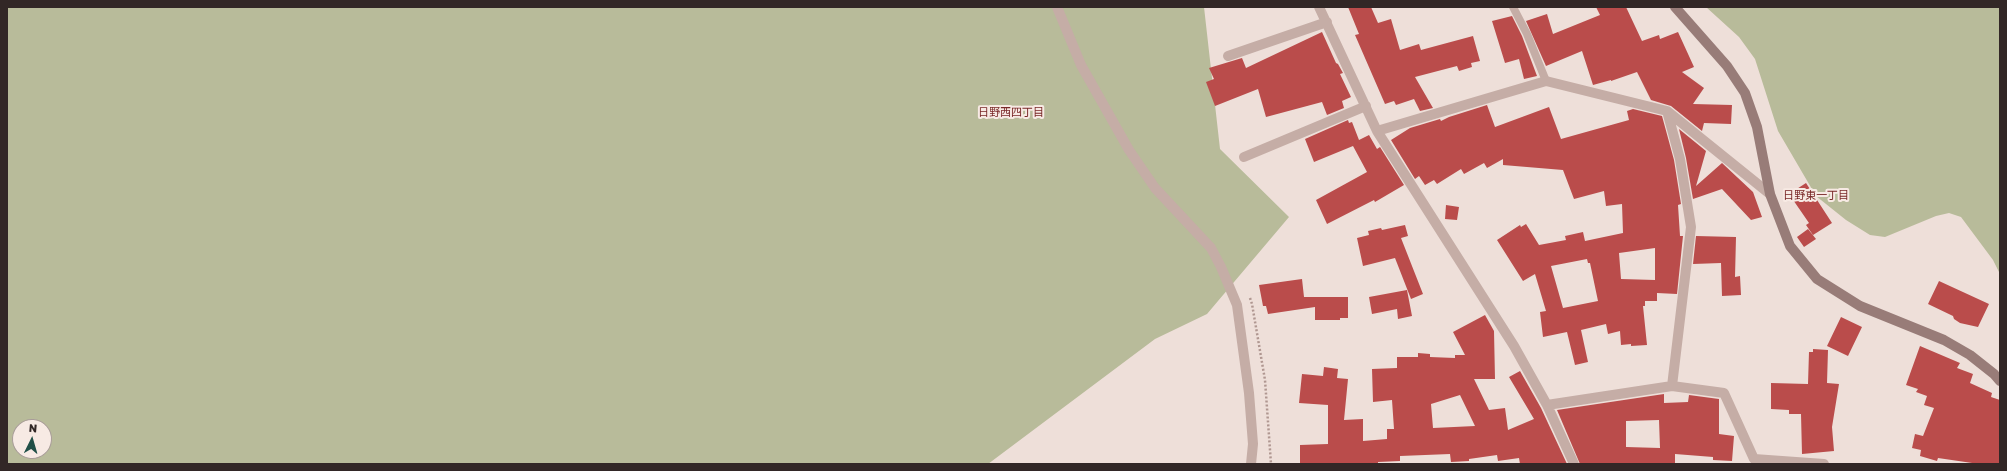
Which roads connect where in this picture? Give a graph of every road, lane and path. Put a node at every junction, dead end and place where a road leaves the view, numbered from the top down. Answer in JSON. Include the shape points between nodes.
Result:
{"nodes":[{"id":1,"x":1057,"y":7,"type":"edge"},
{"id":2,"x":1319,"y":7,"type":"edge"},
{"id":3,"x":1513,"y":7,"type":"edge"},
{"id":4,"x":1675,"y":7,"type":"edge"},
{"id":5,"x":1327,"y":22,"type":"junction"},
{"id":6,"x":1228,"y":56,"type":"dead end"},
{"id":7,"x":1546,"y":81,"type":"junction"},
{"id":8,"x":1366,"y":106,"type":"junction"},
{"id":9,"x":1667,"y":111,"type":"junction"},
{"id":10,"x":1377,"y":131,"type":"junction"},
{"id":11,"x":1244,"y":157,"type":"dead end"},
{"id":12,"x":1770,"y":194,"type":"junction"},
{"id":13,"x":2000,"y":381,"type":"edge"},
{"id":14,"x":1672,"y":386,"type":"junction"},
{"id":15,"x":1548,"y":405,"type":"junction"},
{"id":16,"x":1251,"y":464,"type":"edge"},
{"id":17,"x":1574,"y":464,"type":"edge"},
{"id":18,"x":1824,"y":464,"type":"edge"}],
"edges":[{"from":1,"to":16,"type":"street","via":[[1081,65],[1128,150],[1155,188],[1211,248],[1221,267],[1237,305],[1249,393],[1253,444]]},
{"from":2,"to":5,"type":"street"},
{"from":3,"to":7,"type":"lane"},
{"from":4,"to":12,"type":"street","via":[[1726,66],[1745,93],[1757,127]]},
{"from":5,"to":6,"type":"street"},
{"from":5,"to":8,"type":"street"},
{"from":7,"to":9,"type":"street"},
{"from":7,"to":10,"type":"street"},
{"from":8,"to":10,"type":"street"},
{"from":8,"to":11,"type":"street"},
{"from":9,"to":12,"type":"street"},
{"from":9,"to":14,"type":"street","via":[[1680,159],[1691,226]]},
{"from":10,"to":15,"type":"street","via":[[1514,346]]},
{"from":12,"to":13,"type":"street","via":[[1790,246],[1818,279],[1860,306],[1944,340],[1970,355]]},
{"from":14,"to":15,"type":"street"},
{"from":14,"to":18,"type":"street","via":[[1724,393],[1754,459]]},
{"from":15,"to":17,"type":"street"}]}
